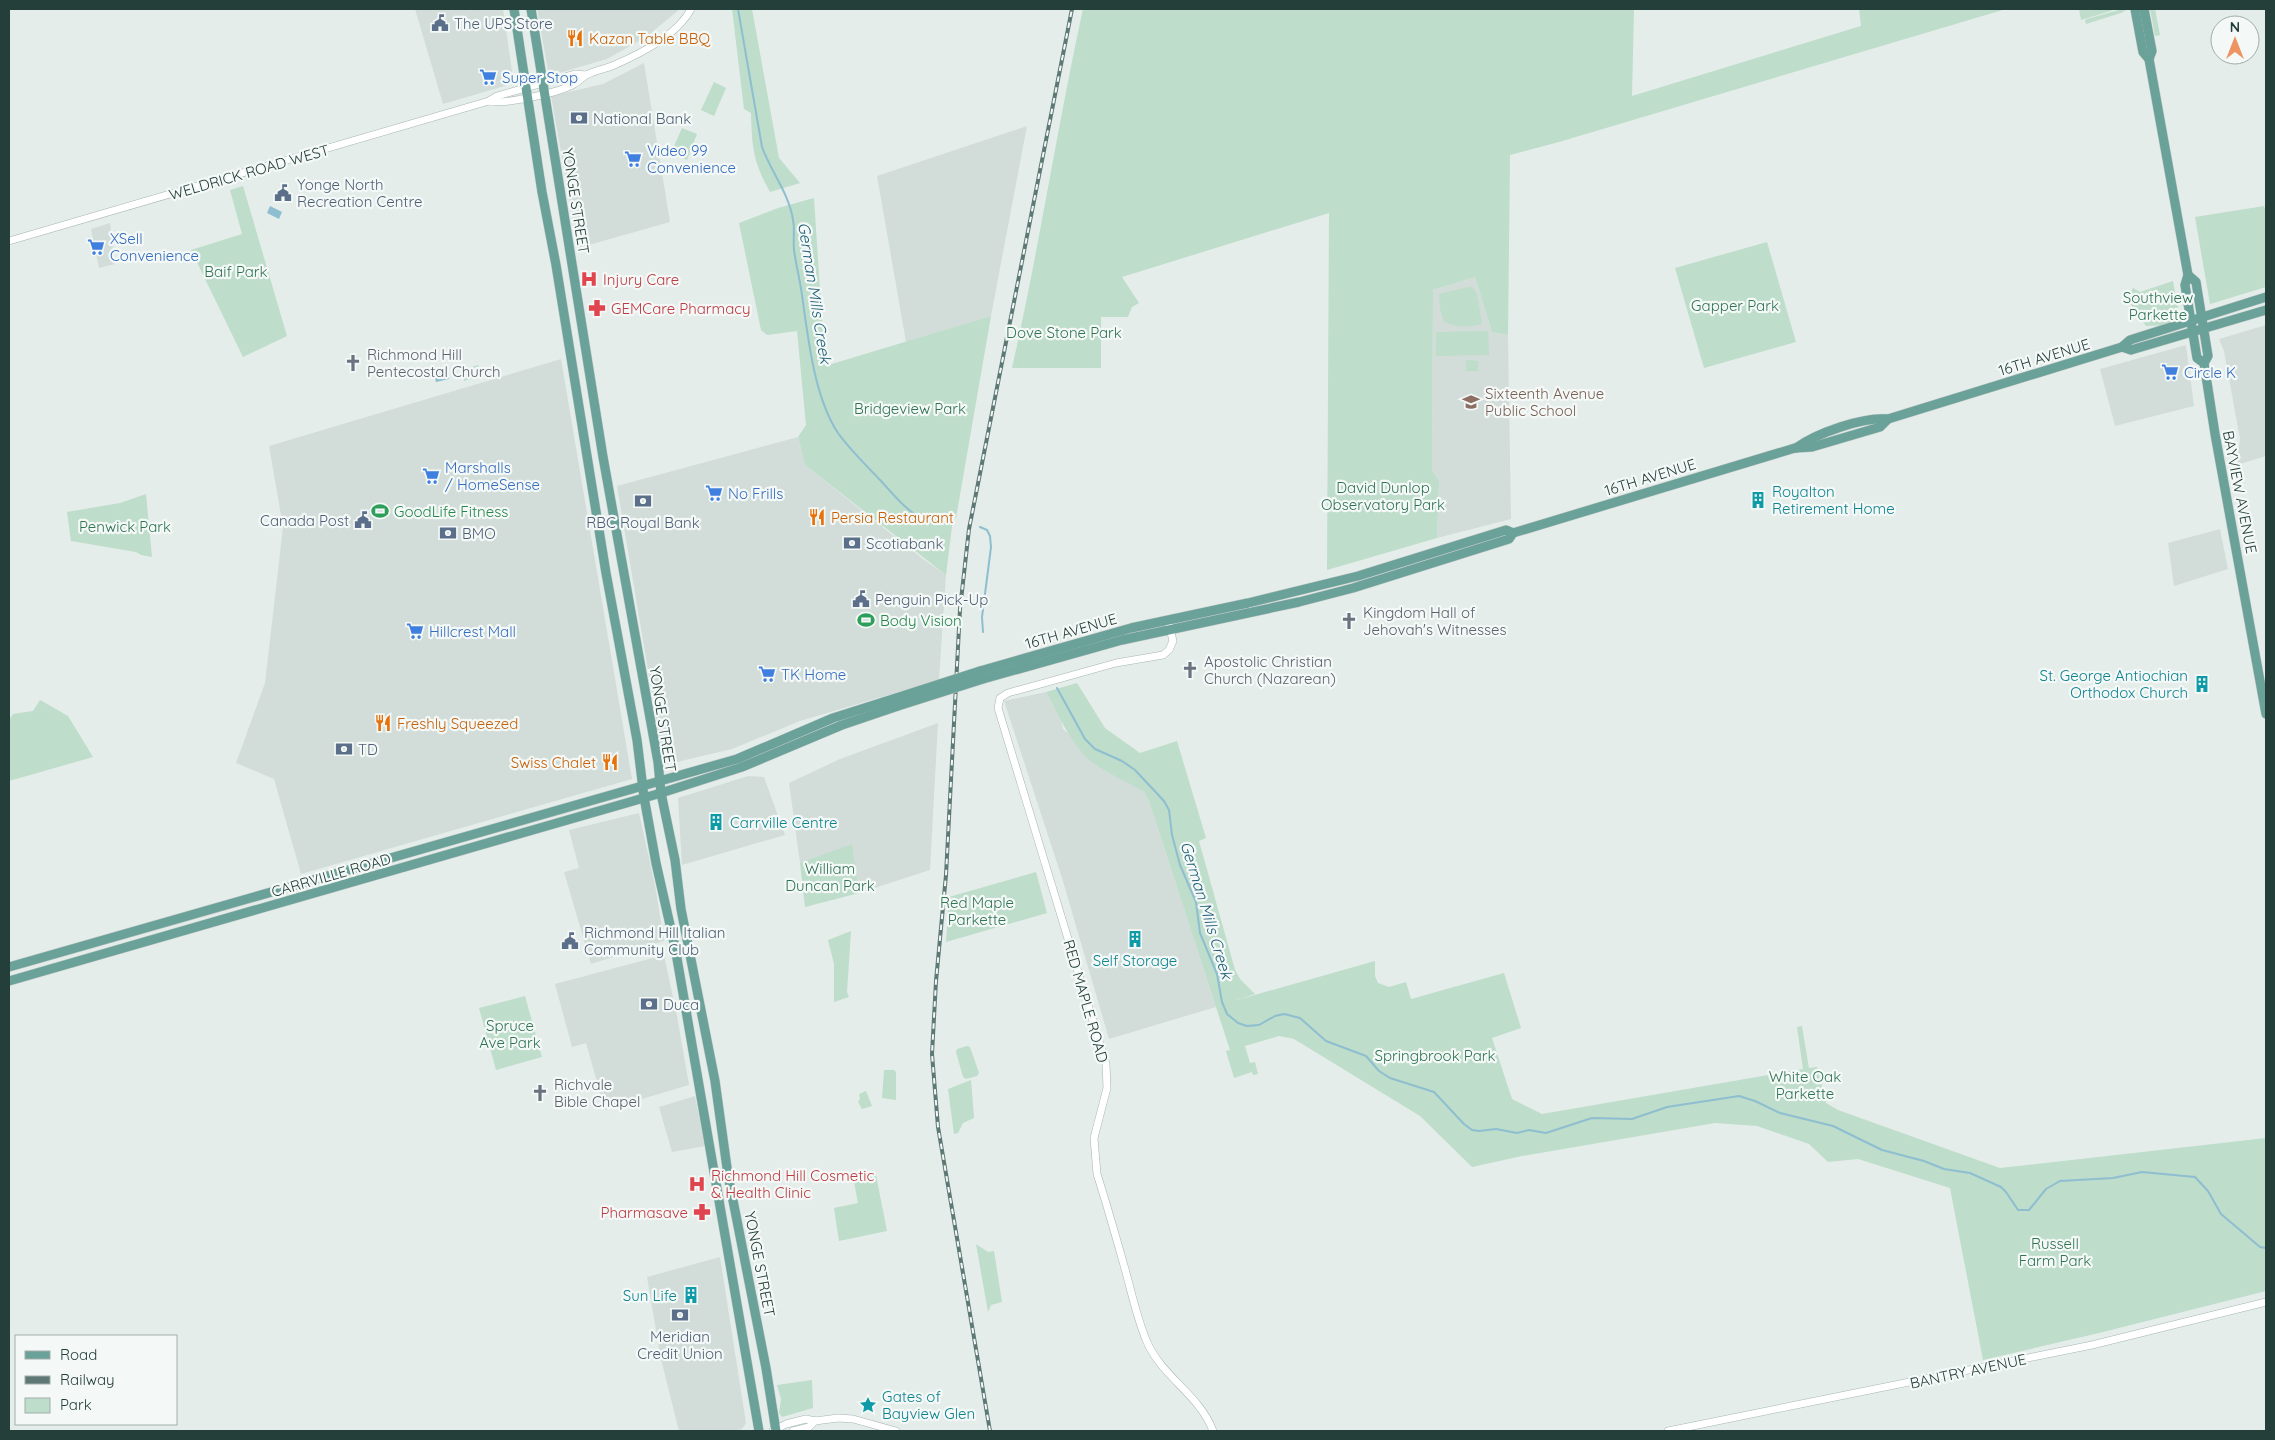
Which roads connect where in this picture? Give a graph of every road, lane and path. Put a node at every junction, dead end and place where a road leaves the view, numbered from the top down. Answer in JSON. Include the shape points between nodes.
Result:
{"nodes":[{"id":1,"x":514,"y":9,"type":"edge"},
{"id":2,"x":531,"y":9,"type":"edge"},
{"id":3,"x":697,"y":9,"type":"edge"},
{"id":4,"x":2136,"y":9,"type":"edge"},
{"id":5,"x":2144,"y":9,"type":"edge"},
{"id":6,"x":690,"y":11,"type":"edge"},
{"id":7,"x":2149,"y":60,"type":"junction"},
{"id":8,"x":586,"y":75,"type":"junction"},
{"id":9,"x":543,"y":83,"type":"junction"},
{"id":10,"x":526,"y":92,"type":"junction"},
{"id":11,"x":545,"y":93,"type":"junction"},
{"id":12,"x":9,"y":241,"type":"edge"},
{"id":13,"x":2188,"y":275,"type":"junction"},
{"id":14,"x":2266,"y":297,"type":"edge"},
{"id":15,"x":2266,"y":310,"type":"edge"},
{"id":16,"x":2202,"y":318,"type":"junction"},
{"id":17,"x":2191,"y":322,"type":"junction"},
{"id":18,"x":2203,"y":330,"type":"junction"},
{"id":19,"x":2193,"y":333,"type":"junction"},
{"id":20,"x":2122,"y":348,"type":"junction"},
{"id":21,"x":2204,"y":363,"type":"junction"},
{"id":22,"x":1170,"y":624,"type":"junction"},
{"id":23,"x":897,"y":702,"type":"junction"},
{"id":24,"x":2266,"y":714,"type":"edge"},
{"id":25,"x":659,"y":781,"type":"junction"},
{"id":26,"x":643,"y":785,"type":"junction"},
{"id":27,"x":661,"y":793,"type":"junction"},
{"id":28,"x":644,"y":797,"type":"junction"},
{"id":29,"x":554,"y":811,"type":"junction"},
{"id":30,"x":558,"y":822,"type":"junction"},
{"id":31,"x":486,"y":831,"type":"junction"},
{"id":32,"x":490,"y":842,"type":"junction"},
{"id":33,"x":9,"y":966,"type":"edge"},
{"id":34,"x":9,"y":981,"type":"edge"},
{"id":35,"x":2266,"y":1302,"type":"edge"},
{"id":36,"x":815,"y":1422,"type":"junction"},
{"id":37,"x":759,"y":1431,"type":"edge"},
{"id":38,"x":776,"y":1431,"type":"edge"},
{"id":39,"x":793,"y":1431,"type":"edge"},
{"id":40,"x":896,"y":1431,"type":"edge"},
{"id":41,"x":1213,"y":1431,"type":"edge"},
{"id":42,"x":1668,"y":1431,"type":"edge"}],
"edges":[{"from":1,"to":10,"type":"main road","name":"YONGE STREET"},
{"from":2,"to":9,"type":"main road","name":"YONGE STREET"},
{"from":3,"to":6,"type":"street"},
{"from":4,"to":7,"type":"main road","name":"BAYVIEW AVENUE","via":[[2143,52]]},
{"from":5,"to":7,"type":"main road","name":"BAYVIEW AVENUE","via":[[2152,51]]},
{"from":6,"to":8,"type":"street","via":[[650,48]]},
{"from":7,"to":13,"type":"main road","name":"BAYVIEW AVENUE"},
{"from":8,"to":9,"type":"street","via":[[575,74]]},
{"from":8,"to":11,"type":"street","via":[[574,85]]},
{"from":9,"to":10,"type":"street"},
{"from":9,"to":11,"type":"main road","name":"YONGE STREET"},
{"from":10,"to":11,"type":"street"},
{"from":10,"to":12,"type":"street","name":"WELDRICK ROAD WEST","via":[[498,103],[489,101]]},
{"from":10,"to":26,"type":"main road","name":"YONGE STREET"},
{"from":11,"to":25,"type":"main road","name":"YONGE STREET"},
{"from":13,"to":16,"type":"main road","name":"BAYVIEW AVENUE","via":[[2196,282]]},
{"from":13,"to":17,"type":"main road","name":"BAYVIEW AVENUE","via":[[2185,285]]},
{"from":14,"to":16,"type":"main road","name":"16TH AVENUE"},
{"from":15,"to":18,"type":"main road","name":"16TH AVENUE"},
{"from":16,"to":17,"type":"main road","name":"16TH AVENUE"},
{"from":16,"to":18,"type":"main road","name":"BAYVIEW AVENUE"},
{"from":17,"to":19,"type":"main road","name":"BAYVIEW AVENUE"},
{"from":17,"to":20,"type":"main road","name":"16TH AVENUE","via":[[2130,340]]},
{"from":18,"to":19,"type":"main road","name":"16TH AVENUE"},
{"from":18,"to":21,"type":"main road","name":"BAYVIEW AVENUE","via":[[2208,356]]},
{"from":19,"to":20,"type":"main road","name":"16TH AVENUE","via":[[2131,350]]},
{"from":19,"to":21,"type":"main road","name":"BAYVIEW AVENUE","via":[[2197,358]]},
{"from":20,"to":22,"type":"main road","name":"16TH AVENUE","via":[[1888,419],[1874,418],[1809,438],[1795,448],[1513,533],[1506,530],[1358,576]]},
{"from":21,"to":24,"type":"main road","name":"BAYVIEW AVENUE","via":[[2214,434]]},
{"from":22,"to":23,"type":"main road","name":"16TH AVENUE","bridge":true,"via":[[1118,631]]},
{"from":22,"to":41,"type":"street","name":"RED MAPLE ROAD","via":[[1173,641],[1163,656],[1097,668],[1017,690],[1000,698],[998,708],[1106,1064],[1107,1088],[1096,1126],[1094,1152],[1097,1174],[1137,1314],[1152,1350],[1193,1398]]},
{"from":23,"to":25,"type":"main road","name":"16TH AVENUE","via":[[833,718],[737,759]]},
{"from":23,"to":27,"type":"main road","name":"16TH AVENUE","via":[[742,767]]},
{"from":25,"to":26,"type":"main road","name":"16TH AVENUE"},
{"from":25,"to":27,"type":"main road","name":"YONGE STREET"},
{"from":26,"to":28,"type":"main road","name":"YONGE STREET"},
{"from":26,"to":29,"type":"main road","name":"CARRVILLE ROAD"},
{"from":27,"to":28,"type":"main road","name":"CARRVILLE ROAD"},
{"from":27,"to":38,"type":"main road","name":"YONGE STREET"},
{"from":28,"to":30,"type":"main road","name":"CARRVILLE ROAD"},
{"from":28,"to":37,"type":"main road","name":"YONGE STREET","via":[[676,947]]},
{"from":29,"to":30,"type":"main road"},
{"from":29,"to":31,"type":"main road","name":"CARRVILLE ROAD"},
{"from":30,"to":32,"type":"main road","name":"CARRVILLE ROAD"},
{"from":31,"to":32,"type":"main road"},
{"from":31,"to":33,"type":"main road","name":"CARRVILLE ROAD"},
{"from":32,"to":34,"type":"main road","name":"CARRVILLE ROAD"},
{"from":35,"to":42,"type":"street","name":"BANTRY AVENUE","via":[[2092,1346]]},
{"from":36,"to":38,"type":"street","via":[[806,1419],[786,1424]]},
{"from":36,"to":39,"type":"street"},
{"from":36,"to":40,"type":"street","via":[[853,1419]]}]}
